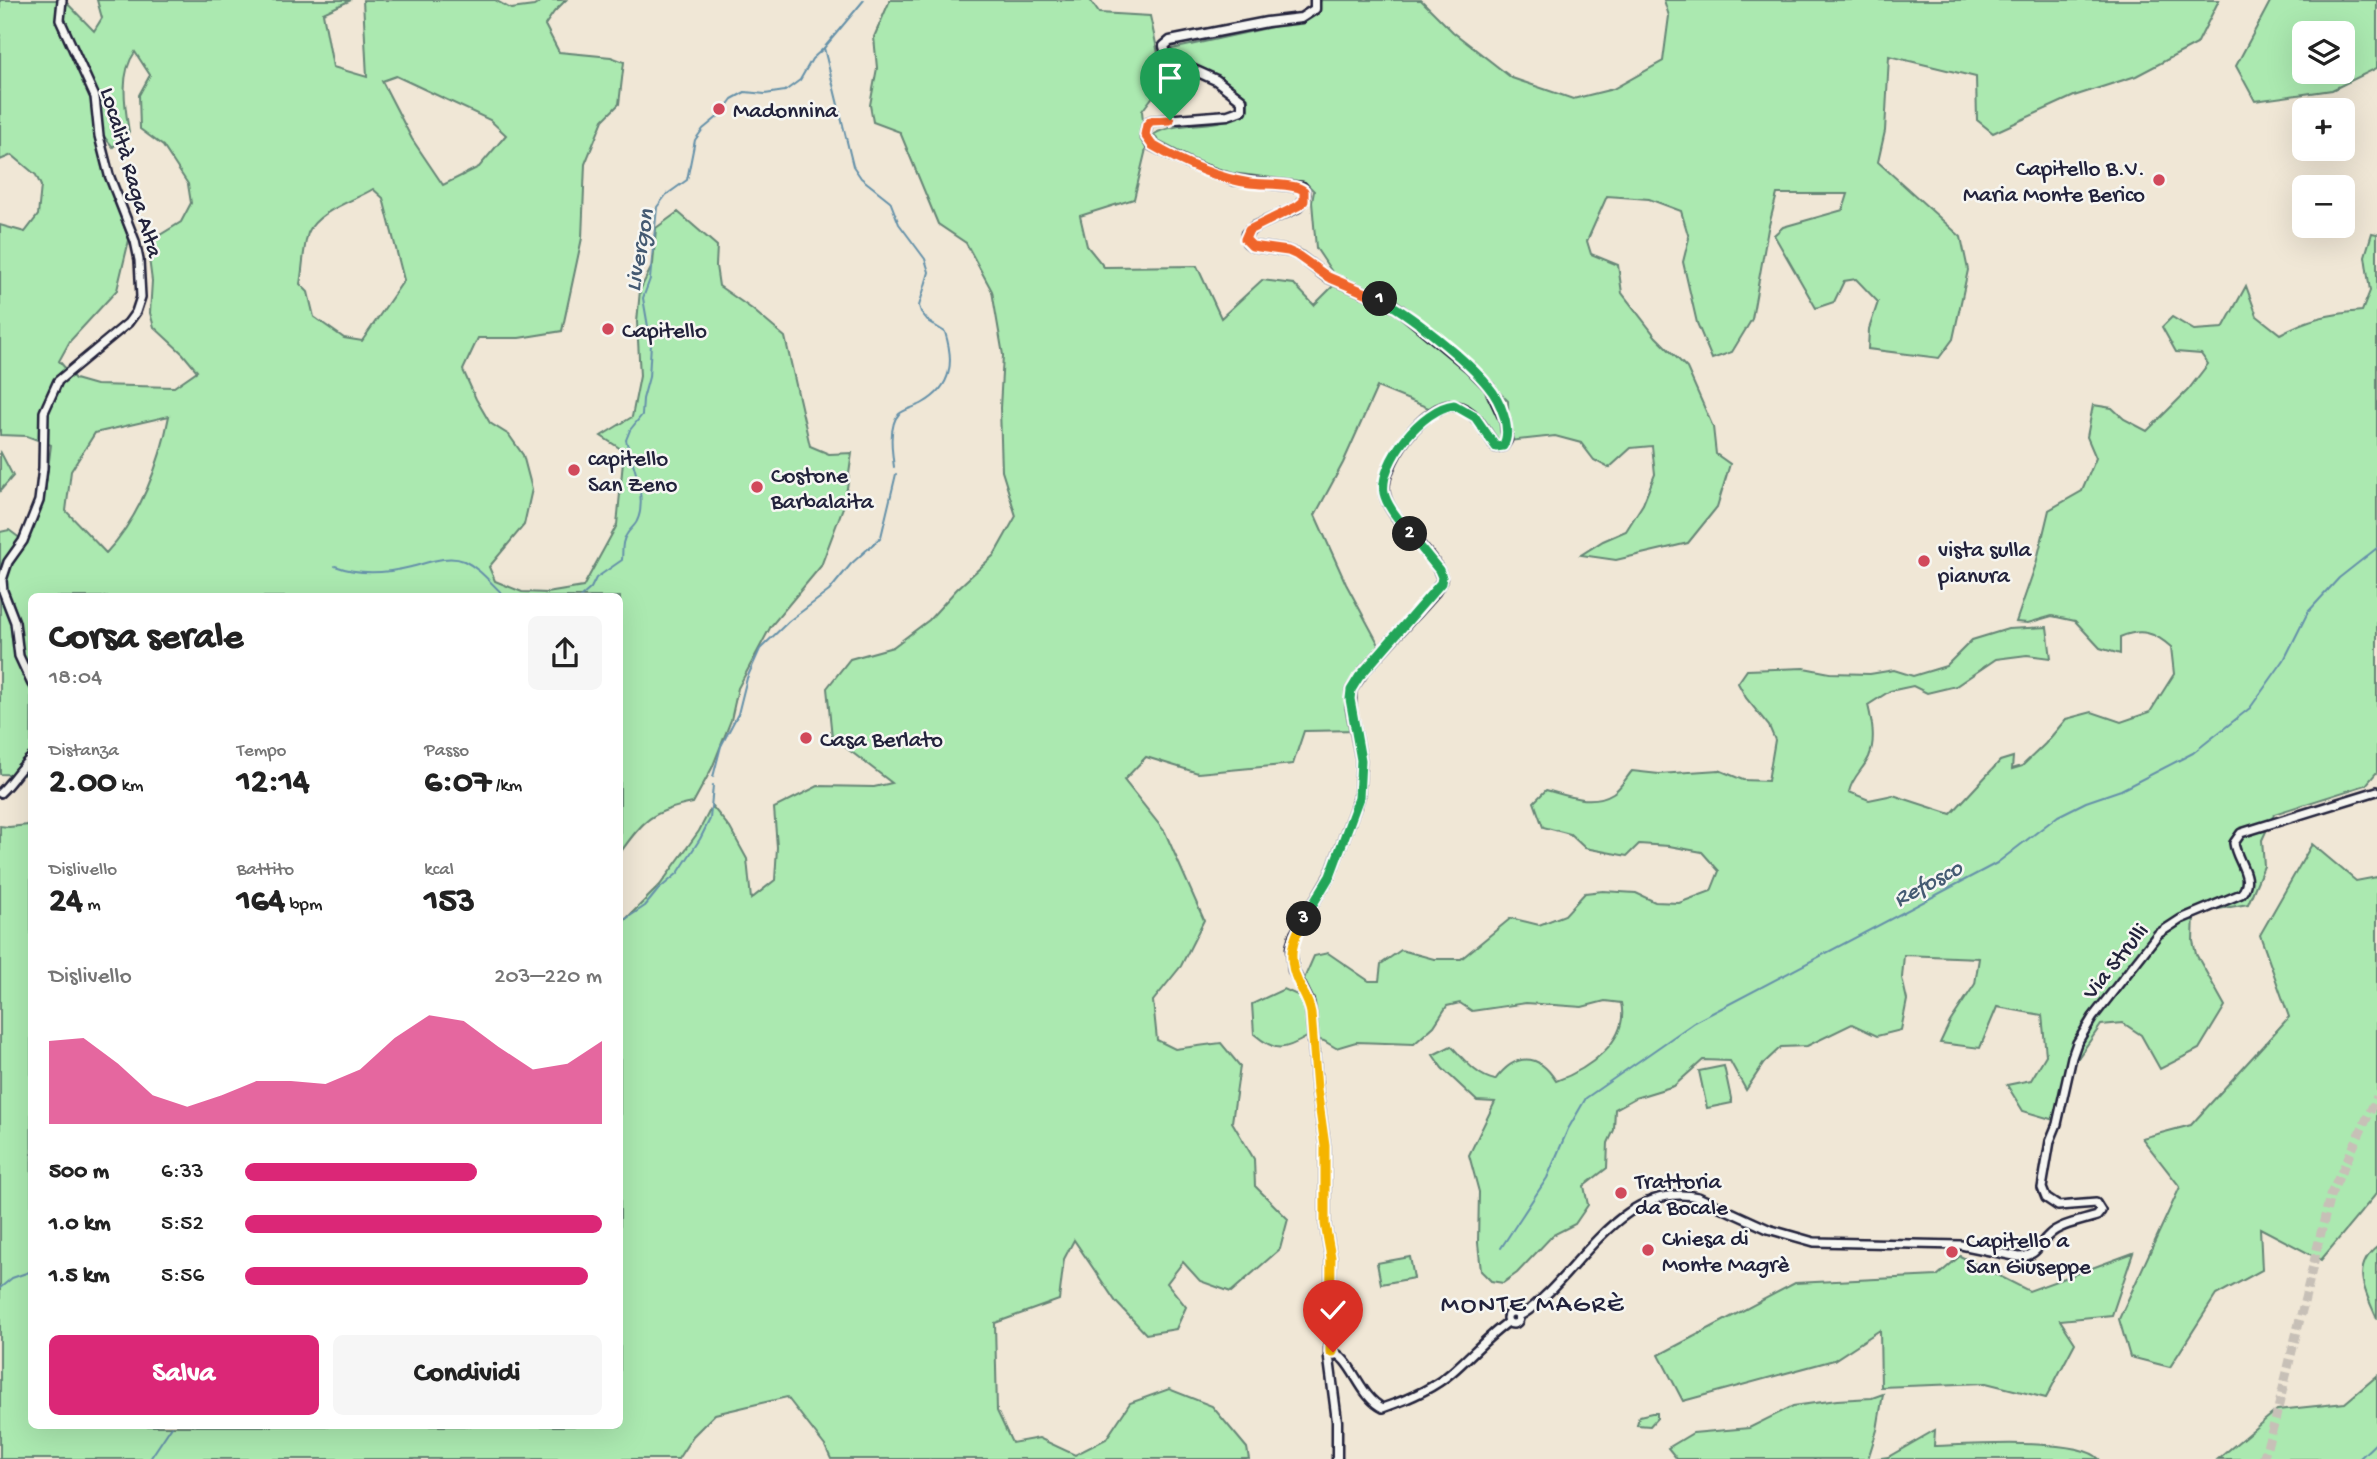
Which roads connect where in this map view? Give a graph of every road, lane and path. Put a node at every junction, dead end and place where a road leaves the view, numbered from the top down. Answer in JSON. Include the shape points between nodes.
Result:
{"nodes":[{"id":1,"x":62,"y":0,"type":"edge"},
{"id":2,"x":1315,"y":0,"type":"edge"},
{"id":3,"x":28,"y":675,"type":"edge"},
{"id":4,"x":28,"y":761,"type":"edge"},
{"id":5,"x":2377,"y":791,"type":"edge"},
{"id":6,"x":0,"y":793,"type":"edge"},
{"id":7,"x":1330,"y":1352,"type":"junction"},
{"id":8,"x":1337,"y":1459,"type":"edge"}],
"edges":[{"from":1,"to":3,"type":"street","name":"Località Raga Alta","via":[[60,20],[95,97],[99,136],[135,241],[142,285],[139,305],[128,323],[58,381],[44,412],[39,501],[2,580],[15,622],[19,656]]},
{"from":2,"to":7,"type":"main road","via":[[1315,9],[1301,18],[1167,43],[1167,58],[1233,92],[1242,100],[1241,110],[1151,121],[1145,135],[1157,148],[1223,177],[1301,187],[1304,201],[1254,227],[1246,234],[1247,242],[1288,251],[1328,277],[1400,310],[1489,387],[1505,421],[1507,440],[1496,447],[1475,417],[1448,405],[1416,428],[1397,450],[1385,478],[1386,500],[1442,580],[1351,690],[1362,772],[1359,798],[1330,876],[1291,948],[1293,970],[1309,1002],[1324,1126],[1325,1224],[1331,1257]]},
{"from":4,"to":6,"type":"street"},
{"from":5,"to":7,"type":"street","name":"Via Strulli","via":[[2241,833],[2234,844],[2247,877],[2245,890],[2158,934],[2081,1035],[2050,1141],[2042,1188],[2046,1198],[2058,1206],[2094,1202],[2100,1214],[2052,1232],[2035,1253],[2025,1257],[1961,1245],[1814,1242],[1788,1236],[1698,1197],[1675,1194],[1655,1198],[1604,1231],[1528,1311],[1520,1316],[1510,1312],[1508,1322],[1449,1375],[1383,1408],[1366,1394],[1339,1354]]},
{"from":7,"to":8,"type":"main road"}]}
